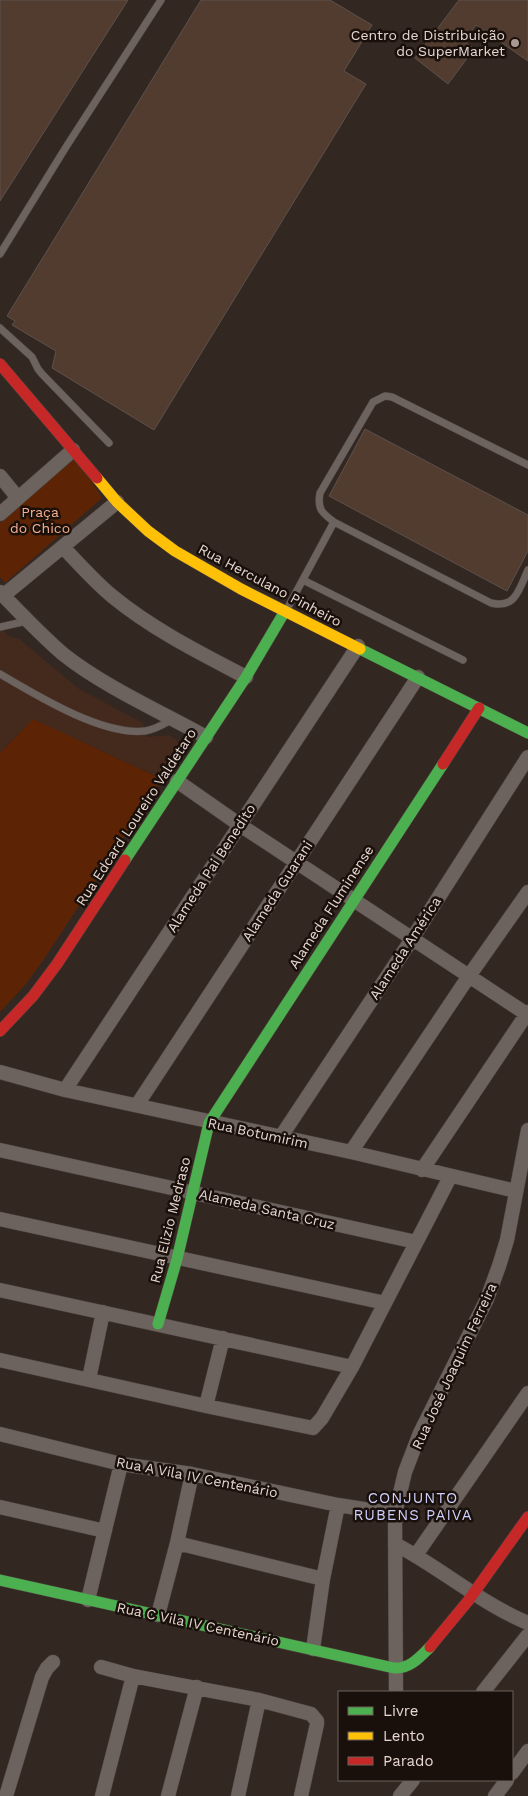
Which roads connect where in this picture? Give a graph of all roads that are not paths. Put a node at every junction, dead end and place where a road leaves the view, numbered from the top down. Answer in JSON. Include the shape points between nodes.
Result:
{"nodes":[{"id":1,"x":161,"y":0,"type":"edge"},
{"id":2,"x":0,"y":254,"type":"edge"},
{"id":3,"x":0,"y":328,"type":"edge"},
{"id":4,"x":0,"y":364,"type":"edge"},
{"id":5,"x":109,"y":443,"type":"dead end"},
{"id":6,"x":73,"y":450,"type":"junction"},
{"id":7,"x":528,"y":465,"type":"edge"},
{"id":8,"x":0,"y":476,"type":"edge"},
{"id":9,"x":18,"y":498,"type":"junction"},
{"id":10,"x":117,"y":502,"type":"junction"},
{"id":11,"x":0,"y":514,"type":"edge"},
{"id":12,"x":334,"y":522,"type":"junction"},
{"id":13,"x":63,"y":547,"type":"junction"},
{"id":14,"x":528,"y":570,"type":"edge"},
{"id":15,"x":303,"y":580,"type":"junction"},
{"id":16,"x":2,"y":594,"type":"edge"},
{"id":17,"x":285,"y":611,"type":"junction"},
{"id":18,"x":27,"y":620,"type":"junction"},
{"id":19,"x":0,"y":627,"type":"edge"},
{"id":20,"x":358,"y":646,"type":"junction"},
{"id":21,"x":463,"y":660,"type":"dead end"},
{"id":22,"x":0,"y":674,"type":"edge"},
{"id":23,"x":246,"y":677,"type":"junction"},
{"id":24,"x":418,"y":678,"type":"junction"},
{"id":25,"x":479,"y":708,"type":"junction"},
{"id":26,"x":173,"y":719,"type":"junction"},
{"id":27,"x":528,"y":733,"type":"edge"},
{"id":28,"x":206,"y":737,"type":"junction"},
{"id":29,"x":528,"y":757,"type":"edge"},
{"id":30,"x":177,"y":782,"type":"junction"},
{"id":31,"x":240,"y":825,"type":"junction"},
{"id":32,"x":296,"y":862,"type":"junction"},
{"id":33,"x":528,"y":892,"type":"edge"},
{"id":34,"x":353,"y":900,"type":"junction"},
{"id":35,"x":412,"y":939,"type":"junction"},
{"id":36,"x":469,"y":976,"type":"junction"},
{"id":37,"x":528,"y":1014,"type":"edge"},
{"id":38,"x":0,"y":1030,"type":"edge"},
{"id":39,"x":0,"y":1072,"type":"edge"},
{"id":40,"x":65,"y":1090,"type":"junction"},
{"id":41,"x":137,"y":1105,"type":"junction"},
{"id":42,"x":210,"y":1122,"type":"junction"},
{"id":43,"x":528,"y":1130,"type":"edge"},
{"id":44,"x":280,"y":1138,"type":"junction"},
{"id":45,"x":0,"y":1150,"type":"edge"},
{"id":46,"x":351,"y":1152,"type":"junction"},
{"id":47,"x":422,"y":1170,"type":"junction"},
{"id":48,"x":450,"y":1177,"type":"junction"},
{"id":49,"x":516,"y":1191,"type":"junction"},
{"id":50,"x":192,"y":1193,"type":"junction"},
{"id":51,"x":0,"y":1219,"type":"edge"},
{"id":52,"x":416,"y":1242,"type":"junction"},
{"id":53,"x":177,"y":1259,"type":"junction"},
{"id":54,"x":0,"y":1290,"type":"edge"},
{"id":55,"x":385,"y":1303,"type":"junction"},
{"id":56,"x":103,"y":1312,"type":"junction"},
{"id":57,"x":158,"y":1324,"type":"junction"},
{"id":58,"x":224,"y":1338,"type":"junction"},
{"id":59,"x":0,"y":1360,"type":"edge"},
{"id":60,"x":352,"y":1367,"type":"junction"},
{"id":61,"x":89,"y":1380,"type":"junction"},
{"id":62,"x":528,"y":1393,"type":"edge"},
{"id":63,"x":206,"y":1406,"type":"junction"},
{"id":64,"x":0,"y":1434,"type":"edge"},
{"id":65,"x":121,"y":1464,"type":"junction"},
{"id":66,"x":192,"y":1474,"type":"junction"},
{"id":67,"x":338,"y":1505,"type":"junction"},
{"id":68,"x":0,"y":1507,"type":"edge"},
{"id":69,"x":395,"y":1514,"type":"junction"},
{"id":70,"x":528,"y":1517,"type":"edge"},
{"id":71,"x":105,"y":1531,"type":"junction"},
{"id":72,"x":177,"y":1543,"type":"junction"},
{"id":73,"x":395,"y":1544,"type":"junction"},
{"id":74,"x":416,"y":1555,"type":"junction"},
{"id":75,"x":323,"y":1579,"type":"junction"},
{"id":76,"x":0,"y":1580,"type":"edge"},
{"id":77,"x":474,"y":1595,"type":"junction"},
{"id":78,"x":88,"y":1600,"type":"junction"},
{"id":79,"x":158,"y":1615,"type":"junction"},
{"id":80,"x":528,"y":1623,"type":"edge"},
{"id":81,"x":528,"y":1635,"type":"edge"},
{"id":82,"x":313,"y":1649,"type":"junction"},
{"id":83,"x":53,"y":1662,"type":"dead end"},
{"id":84,"x":101,"y":1667,"type":"dead end"},
{"id":85,"x":395,"y":1668,"type":"junction"},
{"id":86,"x":133,"y":1676,"type":"junction"},
{"id":87,"x":197,"y":1687,"type":"junction"},
{"id":88,"x":396,"y":1691,"type":"edge"},
{"id":89,"x":484,"y":1691,"type":"edge"},
{"id":90,"x":260,"y":1700,"type":"junction"},
{"id":91,"x":528,"y":1751,"type":"edge"},
{"id":92,"x":513,"y":1772,"type":"edge"},
{"id":93,"x":399,"y":1781,"type":"edge"},
{"id":94,"x":412,"y":1781,"type":"edge"},
{"id":95,"x":506,"y":1781,"type":"edge"},
{"id":96,"x":6,"y":1796,"type":"edge"},
{"id":97,"x":102,"y":1796,"type":"edge"},
{"id":98,"x":168,"y":1796,"type":"edge"},
{"id":99,"x":238,"y":1796,"type":"edge"},
{"id":100,"x":301,"y":1796,"type":"edge"},
{"id":101,"x":400,"y":1796,"type":"edge"},
{"id":102,"x":495,"y":1796,"type":"edge"}],
"edges":[{"from":1,"to":2,"type":"lane"},
{"from":3,"to":5,"type":"lane","via":[[32,357],[42,374]]},
{"from":4,"to":6,"type":"street","name":"Rua Herculano Pinheiro"},
{"from":6,"to":9,"type":"street"},
{"from":6,"to":10,"type":"street","name":"Rua Herculano Pinheiro"},
{"from":7,"to":12,"type":"lane","via":[[385,396],[373,402],[320,493],[319,508]]},
{"from":8,"to":9,"type":"street"},
{"from":9,"to":11,"type":"street"},
{"from":10,"to":13,"type":"street"},
{"from":10,"to":17,"type":"street","name":"Rua Herculano Pinheiro","via":[[175,551]]},
{"from":12,"to":14,"type":"lane","via":[[500,606],[514,599]]},
{"from":12,"to":15,"type":"lane"},
{"from":13,"to":16,"type":"street"},
{"from":13,"to":23,"type":"street","via":[[89,576],[142,618]]},
{"from":15,"to":17,"type":"lane"},
{"from":15,"to":21,"type":"lane"},
{"from":16,"to":18,"type":"street"},
{"from":17,"to":20,"type":"street","name":"Rua Herculano Pinheiro"},
{"from":17,"to":23,"type":"street","name":"Rua Edcard Loureiro Valdetaro"},
{"from":18,"to":19,"type":"lane"},
{"from":18,"to":26,"type":"street","via":[[64,654],[92,674]]},
{"from":20,"to":24,"type":"street","name":"Rua Herculano Pinheiro"},
{"from":20,"to":31,"type":"street","name":"Alameda Pai Benedito"},
{"from":22,"to":26,"type":"lane","via":[[52,703],[115,728],[145,731]]},
{"from":23,"to":28,"type":"street","name":"Rua Edcard Loureiro Valdetaro"},
{"from":24,"to":25,"type":"street","name":"Rua Herculano Pinheiro"},
{"from":24,"to":32,"type":"street","name":"Alameda Guarani"},
{"from":25,"to":27,"type":"street","name":"Rua Herculano Pinheiro"},
{"from":25,"to":34,"type":"street","name":"Alameda Fluminense"},
{"from":26,"to":28,"type":"street"},
{"from":28,"to":30,"type":"street","name":"Rua Edcard Loureiro Valdetaro"},
{"from":29,"to":35,"type":"street","name":"Alameda América"},
{"from":30,"to":31,"type":"street"},
{"from":30,"to":38,"type":"street","name":"Rua Edcard Loureiro Valdetaro","via":[[58,964]]},
{"from":31,"to":32,"type":"street"},
{"from":31,"to":40,"type":"street","name":"Alameda Pai Benedito"},
{"from":32,"to":34,"type":"street"},
{"from":32,"to":41,"type":"street","name":"Alameda Guarani"},
{"from":33,"to":36,"type":"street"},
{"from":34,"to":35,"type":"street"},
{"from":34,"to":42,"type":"street","name":"Alameda Fluminense"},
{"from":35,"to":36,"type":"street"},
{"from":35,"to":44,"type":"street","name":"Alameda América"},
{"from":36,"to":37,"type":"street"},
{"from":36,"to":46,"type":"street"},
{"from":37,"to":47,"type":"street"},
{"from":39,"to":40,"type":"street","name":"Rua Botumirim"},
{"from":40,"to":41,"type":"street","name":"Rua Botumirim"},
{"from":41,"to":42,"type":"street","name":"Rua Botumirim"},
{"from":42,"to":44,"type":"street","name":"Rua Botumirim"},
{"from":42,"to":50,"type":"street","name":"Rua Elizio Medraso"},
{"from":43,"to":49,"type":"street","name":"Rua José Joaquim Ferreira"},
{"from":44,"to":46,"type":"street","name":"Rua Botumirim"},
{"from":45,"to":50,"type":"street","name":"Alameda Santa Cruz"},
{"from":46,"to":47,"type":"street","name":"Rua Botumirim"},
{"from":47,"to":48,"type":"street","name":"Rua Botumirim"},
{"from":48,"to":49,"type":"street","name":"Rua Botumirim"},
{"from":48,"to":52,"type":"street"},
{"from":49,"to":69,"type":"street","name":"Rua José Joaquim Ferreira","via":[[500,1266],[487,1300],[420,1433],[405,1472]]},
{"from":50,"to":52,"type":"street","name":"Alameda Santa Cruz"},
{"from":50,"to":53,"type":"street","name":"Rua Elizio Medraso"},
{"from":51,"to":53,"type":"street"},
{"from":52,"to":55,"type":"street"},
{"from":53,"to":55,"type":"street"},
{"from":53,"to":57,"type":"street","name":"Rua Elizio Medraso"},
{"from":54,"to":56,"type":"street"},
{"from":55,"to":60,"type":"street"},
{"from":56,"to":57,"type":"street"},
{"from":56,"to":61,"type":"street"},
{"from":57,"to":58,"type":"street"},
{"from":58,"to":60,"type":"street"},
{"from":58,"to":63,"type":"street"},
{"from":59,"to":61,"type":"street"},
{"from":60,"to":63,"type":"street","via":[[322,1418],[310,1428]]},
{"from":61,"to":63,"type":"street"},
{"from":62,"to":74,"type":"street"},
{"from":64,"to":65,"type":"street","name":"Rua A Vila IV Centenário"},
{"from":65,"to":66,"type":"street","name":"Rua A Vila IV Centenário"},
{"from":65,"to":71,"type":"street"},
{"from":66,"to":67,"type":"street","name":"Rua A Vila IV Centenário"},
{"from":66,"to":72,"type":"street"},
{"from":67,"to":69,"type":"street","name":"Rua A Vila IV Centenário"},
{"from":67,"to":75,"type":"street"},
{"from":68,"to":71,"type":"street"},
{"from":69,"to":73,"type":"street","name":"Rua José Joaquim Ferreira"},
{"from":70,"to":77,"type":"street"},
{"from":71,"to":78,"type":"street"},
{"from":72,"to":75,"type":"street"},
{"from":72,"to":79,"type":"street"},
{"from":73,"to":74,"type":"street"},
{"from":73,"to":85,"type":"street","name":"Rua José Joaquim Ferreira"},
{"from":74,"to":77,"type":"street"},
{"from":75,"to":82,"type":"street"},
{"from":76,"to":78,"type":"street","name":"Rua C Vila IV Centenário"},
{"from":77,"to":80,"type":"street"},
{"from":77,"to":85,"type":"street","via":[[414,1663]]},
{"from":78,"to":79,"type":"street","name":"Rua C Vila IV Centenário"},
{"from":79,"to":82,"type":"street","name":"Rua C Vila IV Centenário"},
{"from":81,"to":89,"type":"street"},
{"from":82,"to":85,"type":"street","name":"Rua C Vila IV Centenário"},
{"from":83,"to":96,"type":"street","via":[[42,1677]]},
{"from":84,"to":86,"type":"street"},
{"from":85,"to":88,"type":"street","name":"Rua José Joaquim Ferreira"},
{"from":86,"to":87,"type":"street"},
{"from":86,"to":97,"type":"street"},
{"from":87,"to":90,"type":"street"},
{"from":87,"to":98,"type":"street"},
{"from":90,"to":99,"type":"street"},
{"from":90,"to":100,"type":"street","via":[[315,1717],[317,1724]]},
{"from":91,"to":92,"type":"street"},
{"from":93,"to":101,"type":"street"},
{"from":94,"to":101,"type":"street"},
{"from":95,"to":102,"type":"street"}]}
